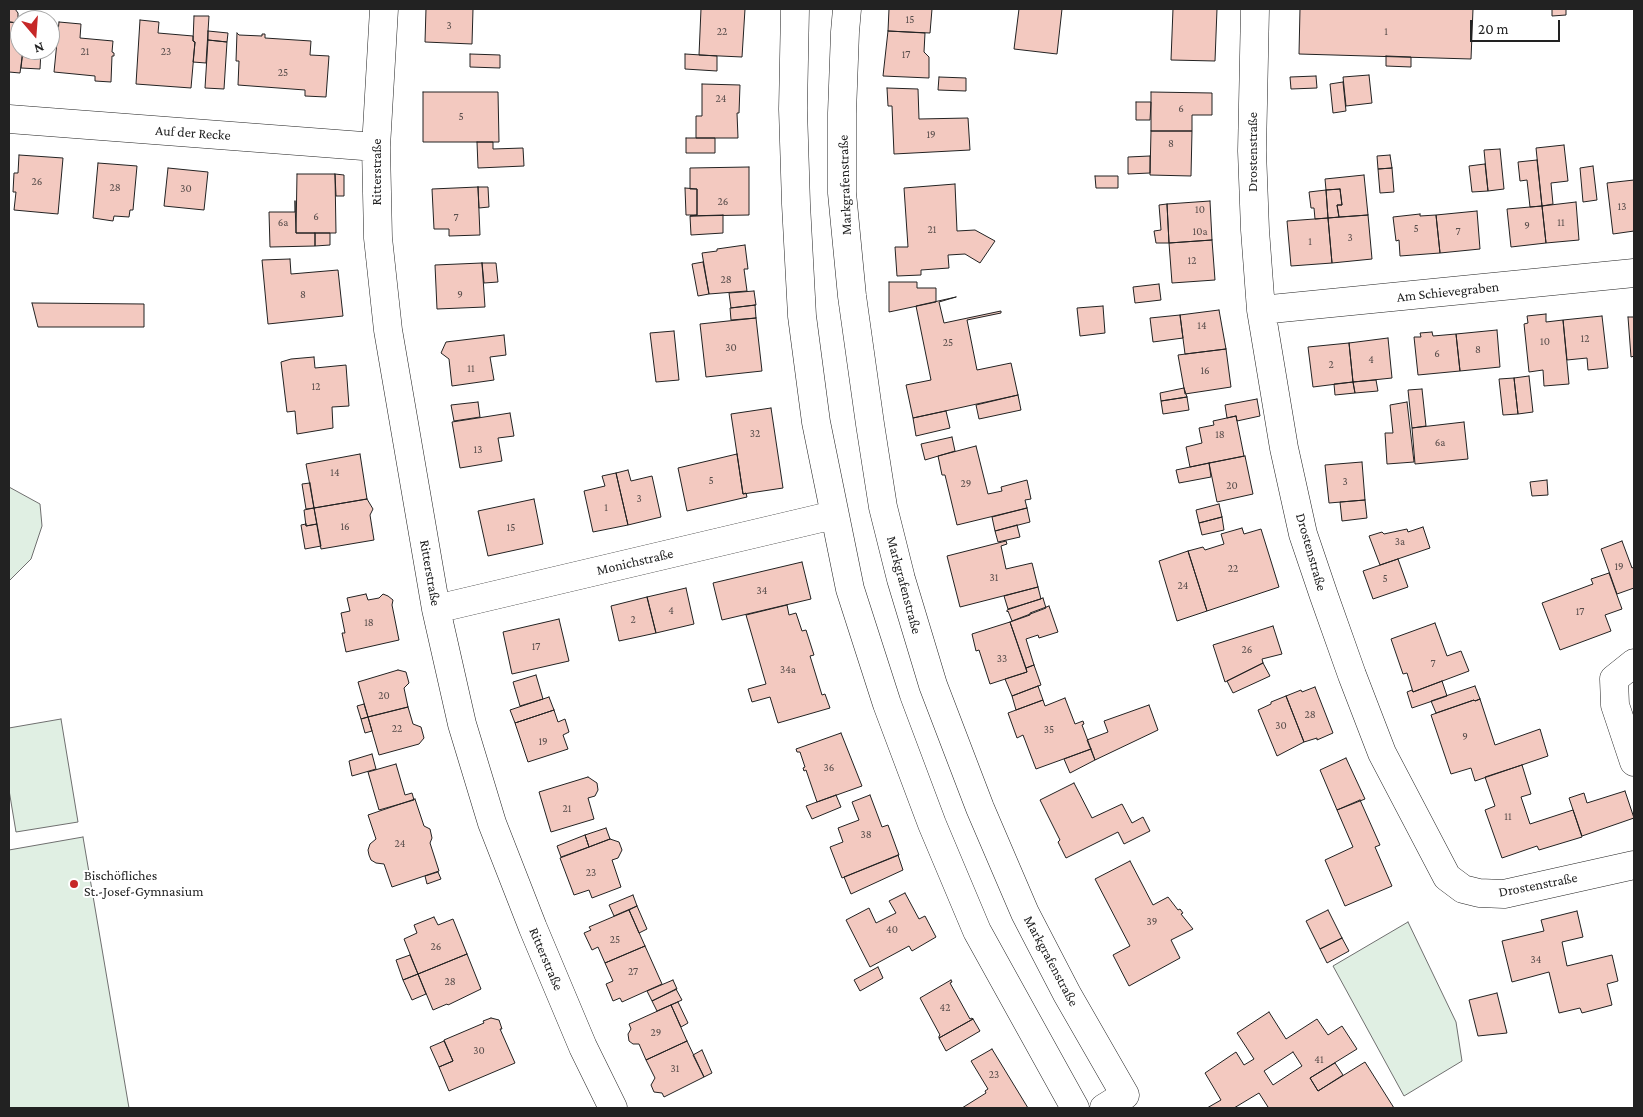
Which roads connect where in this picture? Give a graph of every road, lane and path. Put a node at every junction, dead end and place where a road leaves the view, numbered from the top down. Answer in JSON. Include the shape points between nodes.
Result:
{"nodes":[{"id":1,"x":384,"y":9,"type":"edge"},
{"id":2,"x":796,"y":9,"type":"edge"},
{"id":3,"x":847,"y":9,"type":"edge"},
{"id":4,"x":1255,"y":9,"type":"edge"},
{"id":5,"x":9,"y":118,"type":"edge"},
{"id":6,"x":376,"y":147,"type":"junction"},
{"id":7,"x":1634,"y":273,"type":"edge"},
{"id":8,"x":1261,"y":310,"type":"junction"},
{"id":9,"x":834,"y":515,"type":"junction"},
{"id":10,"x":436,"y":609,"type":"junction"},
{"id":11,"x":1634,"y":663,"type":"edge"},
{"id":12,"x":1634,"y":762,"type":"edge"},
{"id":13,"x":1634,"y":865,"type":"edge"},
{"id":14,"x":613,"y":1108,"type":"edge"},
{"id":15,"x":1075,"y":1108,"type":"edge"},
{"id":16,"x":1104,"y":1108,"type":"edge"}],
"edges":[{"from":1,"to":6,"type":"street","name":"Ritterstraße"},
{"from":2,"to":9,"type":"street","via":[[793,108],[802,316],[816,422]]},
{"from":3,"to":16,"type":"street","name":"Markgrafenstraße","via":[[842,193],[852,296],[883,507],[933,685],[980,808],[1025,913],[1125,1095]]},
{"from":4,"to":8,"type":"street","name":"Drostenstraße","via":[[1252,151]]},
{"from":5,"to":6,"type":"street","name":"Auf der Recke"},
{"from":6,"to":10,"type":"street","name":"Ritterstraße","via":[[378,238],[388,330]]},
{"from":7,"to":8,"type":"street","name":"Am Schievegraben"},
{"from":8,"to":13,"type":"street","name":"Drostenstraße","via":[[1284,448],[1304,534],[1324,596],[1382,753],[1446,877],[1463,889],[1504,894]]},
{"from":9,"to":10,"type":"street","name":"Monichstraße"},
{"from":9,"to":15,"type":"street","via":[[850,589],[887,704],[932,824],[977,931]]},
{"from":10,"to":14,"type":"street","name":"Ritterstraße","via":[[462,724],[492,822],[536,937]]},
{"from":11,"to":12,"type":"street","via":[[1614,679],[1615,705]]}]}
